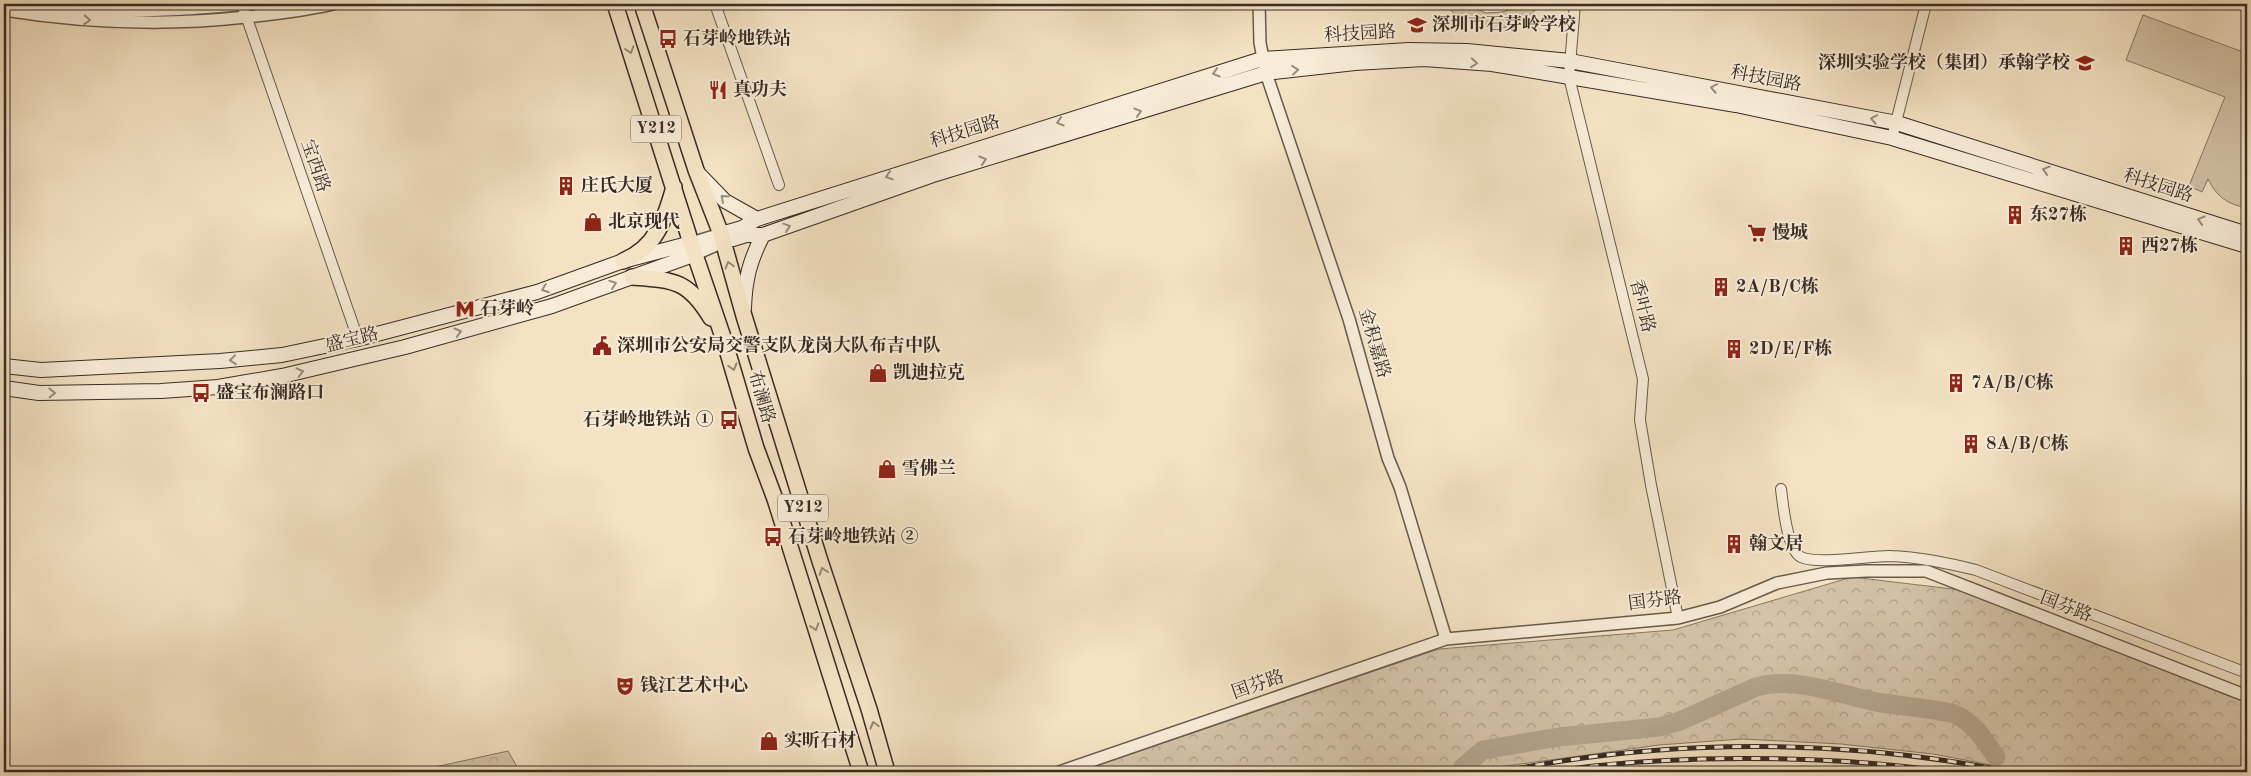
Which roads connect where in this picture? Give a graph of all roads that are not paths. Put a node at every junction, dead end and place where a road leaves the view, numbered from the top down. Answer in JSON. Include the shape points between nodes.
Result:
{"nodes":[{"id":1,"x":37,"y":4,"type":"edge"},
{"id":2,"x":242,"y":4,"type":"edge"},
{"id":3,"x":246,"y":4,"type":"edge"},
{"id":4,"x":332,"y":4,"type":"edge"},
{"id":5,"x":615,"y":4,"type":"edge"},
{"id":6,"x":642,"y":4,"type":"edge"},
{"id":7,"x":715,"y":4,"type":"edge"},
{"id":8,"x":1259,"y":4,"type":"edge"},
{"id":9,"x":1575,"y":4,"type":"edge"},
{"id":10,"x":1926,"y":4,"type":"edge"},
{"id":11,"x":4,"y":10,"type":"edge"},
{"id":12,"x":246,"y":17,"type":"junction"},
{"id":13,"x":1262,"y":59,"type":"junction"},
{"id":14,"x":1570,"y":61,"type":"junction"},
{"id":15,"x":1266,"y":73,"type":"junction"},
{"id":16,"x":1569,"y":77,"type":"junction"},
{"id":17,"x":1897,"y":123,"type":"junction"},
{"id":18,"x":1892,"y":138,"type":"junction"},
{"id":19,"x":696,"y":170,"type":"junction"},
{"id":20,"x":779,"y":185,"type":"dead end"},
{"id":21,"x":674,"y":187,"type":"junction"},
{"id":22,"x":757,"y":219,"type":"junction"},
{"id":23,"x":2247,"y":234,"type":"edge"},
{"id":24,"x":763,"y":235,"type":"junction"},
{"id":25,"x":722,"y":238,"type":"junction"},
{"id":26,"x":2247,"y":246,"type":"edge"},
{"id":27,"x":693,"y":248,"type":"junction"},
{"id":28,"x":623,"y":261,"type":"junction"},
{"id":29,"x":632,"y":278,"type":"junction"},
{"id":30,"x":714,"y":309,"type":"junction"},
{"id":31,"x":742,"y":309,"type":"junction"},
{"id":32,"x":358,"y":339,"type":"junction"},
{"id":33,"x":726,"y":343,"type":"junction"},
{"id":34,"x":4,"y":366,"type":"edge"},
{"id":35,"x":4,"y":388,"type":"edge"},
{"id":36,"x":1781,"y":489,"type":"dead end"},
{"id":37,"x":1678,"y":618,"type":"junction"},
{"id":38,"x":1446,"y":639,"type":"junction"},
{"id":39,"x":2247,"y":673,"type":"edge"},
{"id":40,"x":2247,"y":696,"type":"edge"},
{"id":41,"x":861,"y":772,"type":"edge"},
{"id":42,"x":887,"y":772,"type":"edge"},
{"id":43,"x":1060,"y":772,"type":"edge"}],
"edges":[{"from":1,"to":2,"type":"street","via":[[166,11]]},
{"from":2,"to":3,"type":"street"},
{"from":2,"to":12,"type":"street","name":"宝西路"},
{"from":4,"to":12,"type":"street"},
{"from":5,"to":21,"type":"main road","name":"布澜路","number":"Y212","one_way":true},
{"from":6,"to":19,"type":"main road","name":"布澜路","number":"Y212"},
{"from":7,"to":20,"type":"street"},
{"from":8,"to":13,"type":"street","name":"金积嘉路"},
{"from":9,"to":14,"type":"street","name":"香叶路"},
{"from":10,"to":17,"type":"street"},
{"from":11,"to":12,"type":"street","one_way":true,"via":[[124,23]]},
{"from":12,"to":32,"type":"street","name":"宝西路"},
{"from":13,"to":14,"type":"main road","name":"科技园路","via":[[1409,50]]},
{"from":13,"to":15,"type":"street","name":"金积嘉路"},
{"from":13,"to":22,"type":"main road","name":"科技园路","one_way":true},
{"from":14,"to":16,"type":"street","name":"香叶路"},
{"from":17,"to":14,"type":"main road","name":"科技园路","one_way":true},
{"from":15,"to":16,"type":"main road","name":"科技园路","one_way":true,"via":[[1424,59],[1492,64]]},
{"from":24,"to":15,"type":"main road","name":"科技园路","one_way":true,"via":[[936,174]]},
{"from":15,"to":38,"type":"street","name":"金积嘉路","via":[[1349,319],[1388,458],[1400,487]]},
{"from":16,"to":18,"type":"main road","name":"科技园路","via":[[1736,105]]},
{"from":16,"to":37,"type":"street","name":"香叶路","via":[[1643,378],[1640,420]]},
{"from":17,"to":18,"type":"street"},
{"from":23,"to":17,"type":"main road","name":"科技园路","one_way":true},
{"from":18,"to":26,"type":"main road","name":"科技园路"},
{"from":22,"to":19,"type":"main road","one_way":true,"via":[[725,201]]},
{"from":19,"to":25,"type":"main road","name":"布澜路","number":"Y212"},
{"from":21,"to":27,"type":"main road","name":"布澜路","number":"Y212"},
{"from":21,"to":28,"type":"main road","via":[[655,236],[636,256]]},
{"from":22,"to":25,"type":"main road","name":"科技园路"},
{"from":24,"to":25,"type":"main road","name":"科技园路"},
{"from":24,"to":31,"type":"main road","via":[[745,284]]},
{"from":25,"to":27,"type":"street","name":"科技园路"},
{"from":31,"to":25,"type":"main road","name":"布澜路","number":"Y212","one_way":true},
{"from":27,"to":28,"type":"main road","name":"盛宝路"},
{"from":27,"to":29,"type":"main road","name":"盛宝路"},
{"from":27,"to":30,"type":"main road","name":"布澜路","number":"Y212"},
{"from":28,"to":32,"type":"main road","name":"盛宝路","one_way":true,"via":[[537,292]]},
{"from":29,"to":33,"type":"main road","via":[[673,280],[684,286],[702,304]]},
{"from":35,"to":29,"type":"main road","name":"盛宝路","one_way":true,"via":[[39,393],[162,392],[282,376],[405,347],[552,306]]},
{"from":30,"to":31,"type":"main road"},
{"from":30,"to":33,"type":"main road","name":"布澜路","number":"Y212"},
{"from":42,"to":31,"type":"main road","name":"布澜路","number":"Y212","one_way":true},
{"from":32,"to":34,"type":"main road","name":"盛宝路","one_way":true,"via":[[282,355],[220,361],[41,370]]},
{"from":33,"to":41,"type":"main road","name":"布澜路","number":"Y212","one_way":true,"via":[[756,448]]},
{"from":36,"to":39,"type":"street","via":[[1792,548],[1801,557],[1819,560],[1889,556],[1937,560],[1976,570]]},
{"from":37,"to":38,"type":"street","name":"国芬路"},
{"from":37,"to":40,"type":"street","name":"国芬路","via":[[1720,607],[1777,583],[1828,573],[1926,571]]},
{"from":38,"to":43,"type":"street","name":"国芬路"}]}
